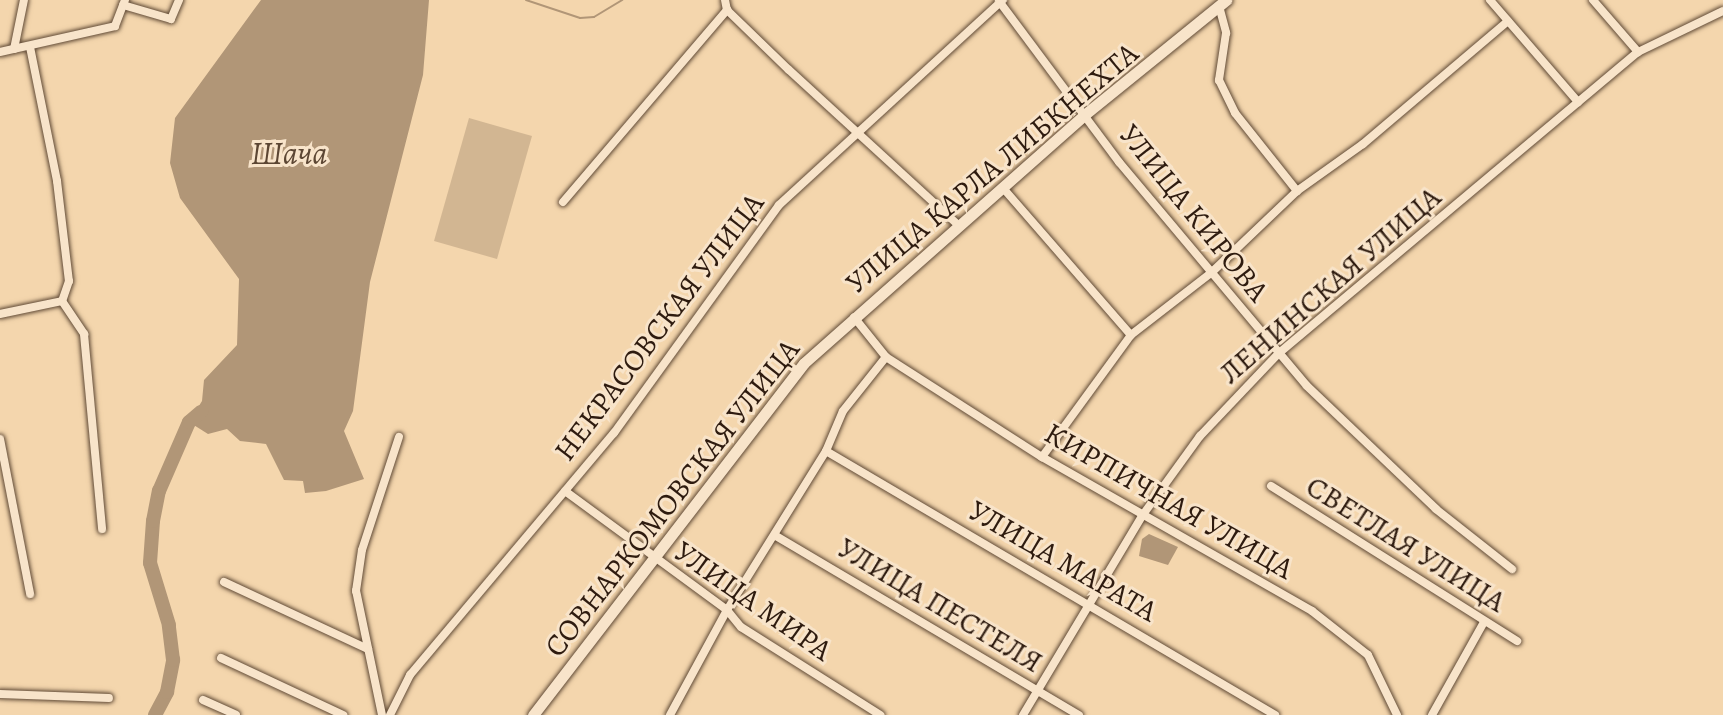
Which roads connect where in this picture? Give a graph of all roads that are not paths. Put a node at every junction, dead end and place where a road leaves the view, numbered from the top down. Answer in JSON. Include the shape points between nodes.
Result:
{"nodes":[{"id":1,"x":24,"y":0,"type":"edge"},
{"id":2,"x":179,"y":0,"type":"edge"},
{"id":3,"x":1490,"y":0,"type":"edge"},
{"id":4,"x":1593,"y":0,"type":"edge"},
{"id":5,"x":1001,"y":1,"type":"edge"},
{"id":6,"x":124,"y":2,"type":"edge"},
{"id":7,"x":1222,"y":3,"type":"edge"},
{"id":8,"x":726,"y":5,"type":"edge"},
{"id":9,"x":1723,"y":11,"type":"edge"},
{"id":10,"x":1508,"y":21,"type":"junction"},
{"id":11,"x":30,"y":47,"type":"junction"},
{"id":12,"x":14,"y":49,"type":"junction"},
{"id":13,"x":0,"y":52,"type":"edge"},
{"id":14,"x":1638,"y":52,"type":"junction"},
{"id":15,"x":1578,"y":102,"type":"junction"},
{"id":16,"x":1084,"y":115,"type":"junction"},
{"id":17,"x":859,"y":134,"type":"junction"},
{"id":18,"x":1003,"y":188,"type":"junction"},
{"id":19,"x":1297,"y":191,"type":"junction"},
{"id":20,"x":563,"y":202,"type":"dead end"},
{"id":21,"x":958,"y":225,"type":"junction"},
{"id":22,"x":1211,"y":273,"type":"junction"},
{"id":23,"x":62,"y":301,"type":"junction"},
{"id":24,"x":0,"y":314,"type":"edge"},
{"id":25,"x":854,"y":317,"type":"junction"},
{"id":26,"x":1131,"y":335,"type":"junction"},
{"id":27,"x":1279,"y":353,"type":"junction"},
{"id":28,"x":886,"y":357,"type":"junction"},
{"id":29,"x":399,"y":437,"type":"dead end"},
{"id":30,"x":0,"y":439,"type":"edge"},
{"id":31,"x":826,"y":451,"type":"junction"},
{"id":32,"x":1042,"y":457,"type":"junction"},
{"id":33,"x":1271,"y":486,"type":"dead end"},
{"id":34,"x":565,"y":491,"type":"junction"},
{"id":35,"x":1142,"y":516,"type":"junction"},
{"id":36,"x":102,"y":529,"type":"dead end"},
{"id":37,"x":776,"y":536,"type":"junction"},
{"id":38,"x":651,"y":559,"type":"junction"},
{"id":39,"x":1512,"y":569,"type":"dead end"},
{"id":40,"x":224,"y":582,"type":"dead end"},
{"id":41,"x":30,"y":594,"type":"dead end"},
{"id":42,"x":1088,"y":602,"type":"junction"},
{"id":43,"x":727,"y":610,"type":"junction"},
{"id":44,"x":1484,"y":622,"type":"junction"},
{"id":45,"x":1517,"y":641,"type":"dead end"},
{"id":46,"x":368,"y":649,"type":"junction"},
{"id":47,"x":221,"y":658,"type":"dead end"},
{"id":48,"x":1037,"y":691,"type":"junction"},
{"id":49,"x":0,"y":694,"type":"edge"},
{"id":50,"x":109,"y":698,"type":"dead end"},
{"id":51,"x":203,"y":700,"type":"dead end"},
{"id":52,"x":236,"y":715,"type":"edge"},
{"id":53,"x":343,"y":715,"type":"edge"},
{"id":54,"x":382,"y":715,"type":"edge"},
{"id":55,"x":390,"y":715,"type":"edge"},
{"id":56,"x":533,"y":715,"type":"edge"},
{"id":57,"x":670,"y":715,"type":"edge"},
{"id":58,"x":880,"y":715,"type":"edge"},
{"id":59,"x":1023,"y":715,"type":"edge"},
{"id":60,"x":1079,"y":715,"type":"edge"},
{"id":61,"x":1275,"y":715,"type":"edge"},
{"id":62,"x":1397,"y":715,"type":"edge"},
{"id":63,"x":1432,"y":715,"type":"edge"}],
"edges":[{"from":1,"to":12,"type":"street"},
{"from":2,"to":6,"type":"street","via":[[171,19]]},
{"from":3,"to":10,"type":"street"},
{"from":4,"to":14,"type":"street"},
{"from":5,"to":16,"type":"street","name":"УЛИЦА КИРОВА"},
{"from":5,"to":17,"type":"street","name":"НЕКРАСОВСКАЯ УЛИЦА"},
{"from":6,"to":11,"type":"street","via":[[115,26]]},
{"from":7,"to":16,"type":"street","name":"УЛИЦА КАРЛА ЛИБКНЕХТА"},
{"from":7,"to":19,"type":"street","via":[[1226,33],[1219,80],[1235,113]]},
{"from":8,"to":17,"type":"street"},
{"from":8,"to":20,"type":"street"},
{"from":9,"to":14,"type":"street","name":"ЛЕНИНСКАЯ УЛИЦА"},
{"from":10,"to":15,"type":"street"},
{"from":10,"to":19,"type":"street","via":[[1363,144]]},
{"from":11,"to":12,"type":"street"},
{"from":11,"to":23,"type":"street","via":[[57,181],[69,281]]},
{"from":12,"to":13,"type":"street"},
{"from":14,"to":15,"type":"street","name":"ЛЕНИНСКАЯ УЛИЦА"},
{"from":15,"to":27,"type":"street","name":"ЛЕНИНСКАЯ УЛИЦА"},
{"from":16,"to":18,"type":"street","name":"УЛИЦА КАРЛА ЛИБКНЕХТА"},
{"from":16,"to":22,"type":"street","name":"УЛИЦА КИРОВА"},
{"from":17,"to":21,"type":"street"},
{"from":17,"to":34,"type":"street","name":"НЕКРАСОВСКАЯ УЛИЦА","via":[[779,205],[694,329]]},
{"from":18,"to":21,"type":"street","name":"УЛИЦА КАРЛА ЛИБКНЕХТА"},
{"from":18,"to":26,"type":"street"},
{"from":19,"to":22,"type":"street"},
{"from":21,"to":25,"type":"street","name":"УЛИЦА КАРЛА ЛИБКНЕХТА"},
{"from":22,"to":26,"type":"street"},
{"from":22,"to":27,"type":"street","name":"УЛИЦА КИРОВА"},
{"from":23,"to":24,"type":"street"},
{"from":23,"to":36,"type":"street","via":[[84,334]]},
{"from":25,"to":28,"type":"street","name":"УЛИЦА КАРЛА ЛИБКНЕХТА"},
{"from":25,"to":38,"type":"street","name":"СОВНАРКОМОВСКАЯ УЛИЦА","via":[[804,363]]},
{"from":26,"to":32,"type":"street"},
{"from":27,"to":35,"type":"street","name":"ЛЕНИНСКАЯ УЛИЦА","via":[[1200,436]]},
{"from":27,"to":39,"type":"street","name":"УЛИЦА КИРОВА","via":[[1436,509]]},
{"from":28,"to":31,"type":"street","via":[[843,411]]},
{"from":28,"to":32,"type":"street","name":"КИРПИЧНАЯ УЛИЦА"},
{"from":29,"to":46,"type":"street","via":[[362,550],[356,591]]},
{"from":30,"to":41,"type":"street"},
{"from":31,"to":37,"type":"street"},
{"from":31,"to":42,"type":"street","name":"УЛИЦА МАРАТА"},
{"from":32,"to":35,"type":"street","name":"КИРПИЧНАЯ УЛИЦА"},
{"from":33,"to":44,"type":"street","name":"СВЕТЛАЯ УЛИЦА"},
{"from":34,"to":38,"type":"street","name":"УЛИЦА МИРА"},
{"from":34,"to":55,"type":"street","name":"НЕКРАСОВСКАЯ УЛИЦА","via":[[410,675]]},
{"from":35,"to":42,"type":"street","name":"ЛЕНИНСКАЯ УЛИЦА"},
{"from":35,"to":62,"type":"street","name":"КИРПИЧНАЯ УЛИЦА","via":[[1312,611],[1368,655]]},
{"from":37,"to":43,"type":"street"},
{"from":37,"to":48,"type":"street","name":"УЛИЦА ПЕСТЕЛЯ"},
{"from":38,"to":43,"type":"street","name":"УЛИЦА МИРА"},
{"from":38,"to":56,"type":"street","name":"СОВНАРКОМОВСКАЯ УЛИЦА"},
{"from":40,"to":46,"type":"street"},
{"from":42,"to":48,"type":"street","name":"ЛЕНИНСКАЯ УЛИЦА"},
{"from":42,"to":61,"type":"street","name":"УЛИЦА МАРАТА"},
{"from":43,"to":57,"type":"street"},
{"from":43,"to":58,"type":"street","name":"УЛИЦА МИРА","via":[[741,627]]},
{"from":44,"to":45,"type":"street","name":"СВЕТЛАЯ УЛИЦА"},
{"from":44,"to":63,"type":"street"},
{"from":46,"to":54,"type":"street"},
{"from":47,"to":53,"type":"street"},
{"from":48,"to":59,"type":"street","name":"ЛЕНИНСКАЯ УЛИЦА"},
{"from":48,"to":60,"type":"street","name":"УЛИЦА ПЕСТЕЛЯ"},
{"from":49,"to":50,"type":"street"},
{"from":51,"to":52,"type":"street"}]}
